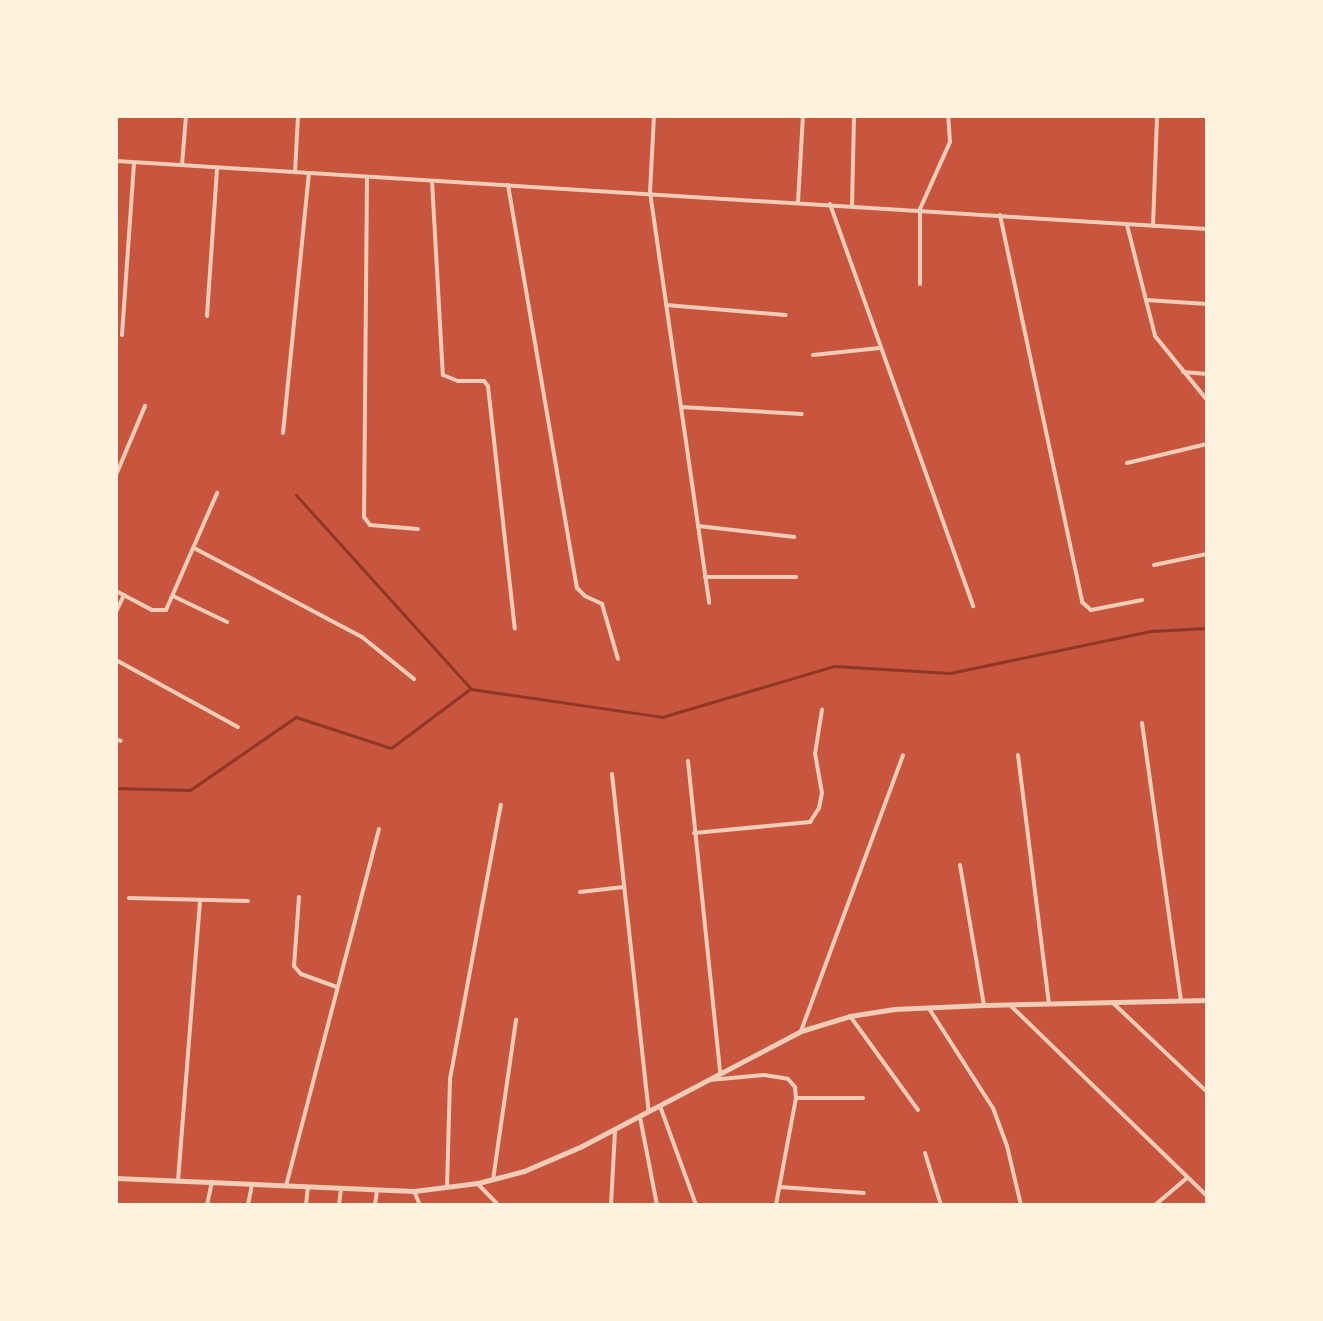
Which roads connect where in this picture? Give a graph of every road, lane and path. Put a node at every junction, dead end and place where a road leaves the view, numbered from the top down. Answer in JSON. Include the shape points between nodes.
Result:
{"nodes":[{"id":1,"x":186,"y":116,"type":"edge"},
{"id":2,"x":298,"y":116,"type":"edge"},
{"id":3,"x":654,"y":116,"type":"edge"},
{"id":4,"x":803,"y":116,"type":"edge"},
{"id":5,"x":854,"y":116,"type":"edge"},
{"id":6,"x":948,"y":116,"type":"edge"},
{"id":7,"x":1157,"y":116,"type":"edge"},
{"id":8,"x":116,"y":161,"type":"edge"},
{"id":9,"x":134,"y":163,"type":"junction"},
{"id":10,"x":182,"y":166,"type":"junction"},
{"id":11,"x":217,"y":168,"type":"junction"},
{"id":12,"x":295,"y":172,"type":"junction"},
{"id":13,"x":309,"y":173,"type":"junction"},
{"id":14,"x":367,"y":177,"type":"junction"},
{"id":15,"x":432,"y":181,"type":"junction"},
{"id":16,"x":508,"y":185,"type":"junction"},
{"id":17,"x":650,"y":192,"type":"junction"},
{"id":18,"x":798,"y":202,"type":"junction"},
{"id":19,"x":830,"y":204,"type":"junction"},
{"id":20,"x":852,"y":206,"type":"junction"},
{"id":21,"x":920,"y":209,"type":"junction"},
{"id":22,"x":1000,"y":215,"type":"junction"},
{"id":23,"x":1126,"y":224,"type":"junction"},
{"id":24,"x":1153,"y":226,"type":"junction"},
{"id":25,"x":1207,"y":229,"type":"edge"},
{"id":26,"x":920,"y":284,"type":"dead end"},
{"id":27,"x":1145,"y":300,"type":"junction"},
{"id":28,"x":1207,"y":304,"type":"edge"},
{"id":29,"x":666,"y":305,"type":"junction"},
{"id":30,"x":786,"y":315,"type":"dead end"},
{"id":31,"x":207,"y":316,"type":"dead end"},
{"id":32,"x":122,"y":335,"type":"dead end"},
{"id":33,"x":880,"y":348,"type":"junction"},
{"id":34,"x":813,"y":355,"type":"dead end"},
{"id":35,"x":1183,"y":372,"type":"junction"},
{"id":36,"x":1207,"y":374,"type":"edge"},
{"id":37,"x":1207,"y":400,"type":"edge"},
{"id":38,"x":145,"y":406,"type":"dead end"},
{"id":39,"x":680,"y":407,"type":"junction"},
{"id":40,"x":802,"y":414,"type":"dead end"},
{"id":41,"x":283,"y":433,"type":"dead end"},
{"id":42,"x":1207,"y":444,"type":"edge"},
{"id":43,"x":1127,"y":463,"type":"dead end"},
{"id":44,"x":116,"y":475,"type":"edge"},
{"id":45,"x":217,"y":493,"type":"dead end"},
{"id":46,"x":698,"y":526,"type":"junction"},
{"id":47,"x":418,"y":529,"type":"dead end"},
{"id":48,"x":794,"y":537,"type":"dead end"},
{"id":49,"x":194,"y":548,"type":"junction"},
{"id":50,"x":1207,"y":554,"type":"edge"},
{"id":51,"x":1154,"y":565,"type":"dead end"},
{"id":52,"x":705,"y":577,"type":"junction"},
{"id":53,"x":796,"y":577,"type":"dead end"},
{"id":54,"x":116,"y":591,"type":"edge"},
{"id":55,"x":124,"y":595,"type":"junction"},
{"id":56,"x":173,"y":596,"type":"junction"},
{"id":57,"x":1142,"y":600,"type":"dead end"},
{"id":58,"x":709,"y":603,"type":"dead end"},
{"id":59,"x":973,"y":606,"type":"dead end"},
{"id":60,"x":116,"y":612,"type":"edge"},
{"id":61,"x":227,"y":622,"type":"dead end"},
{"id":62,"x":515,"y":629,"type":"dead end"},
{"id":63,"x":618,"y":659,"type":"dead end"},
{"id":64,"x":116,"y":660,"type":"edge"},
{"id":65,"x":414,"y":679,"type":"dead end"},
{"id":66,"x":822,"y":710,"type":"dead end"},
{"id":67,"x":1142,"y":723,"type":"dead end"},
{"id":68,"x":238,"y":727,"type":"dead end"},
{"id":69,"x":903,"y":755,"type":"dead end"},
{"id":70,"x":1018,"y":755,"type":"dead end"},
{"id":71,"x":688,"y":761,"type":"dead end"},
{"id":72,"x":612,"y":774,"type":"dead end"},
{"id":73,"x":501,"y":805,"type":"dead end"},
{"id":74,"x":379,"y":829,"type":"dead end"},
{"id":75,"x":694,"y":833,"type":"junction"},
{"id":76,"x":960,"y":865,"type":"dead end"},
{"id":77,"x":624,"y":887,"type":"junction"},
{"id":78,"x":580,"y":892,"type":"dead end"},
{"id":79,"x":299,"y":897,"type":"dead end"},
{"id":80,"x":129,"y":898,"type":"dead end"},
{"id":81,"x":200,"y":900,"type":"junction"},
{"id":82,"x":248,"y":901,"type":"dead end"},
{"id":83,"x":337,"y":987,"type":"junction"},
{"id":84,"x":1181,"y":1000,"type":"junction"},
{"id":85,"x":1207,"y":1000,"type":"edge"},
{"id":86,"x":1049,"y":1003,"type":"junction"},
{"id":87,"x":1113,"y":1003,"type":"junction"},
{"id":88,"x":984,"y":1005,"type":"junction"},
{"id":89,"x":1011,"y":1006,"type":"junction"},
{"id":90,"x":930,"y":1010,"type":"junction"},
{"id":91,"x":850,"y":1016,"type":"junction"},
{"id":92,"x":516,"y":1020,"type":"dead end"},
{"id":93,"x":801,"y":1031,"type":"junction"},
{"id":94,"x":720,"y":1072,"type":"junction"},
{"id":95,"x":704,"y":1080,"type":"junction"},
{"id":96,"x":1207,"y":1092,"type":"edge"},
{"id":97,"x":796,"y":1098,"type":"junction"},
{"id":98,"x":863,"y":1098,"type":"dead end"},
{"id":99,"x":660,"y":1106,"type":"junction"},
{"id":100,"x":918,"y":1110,"type":"dead end"},
{"id":101,"x":649,"y":1112,"type":"junction"},
{"id":102,"x":640,"y":1117,"type":"junction"},
{"id":103,"x":615,"y":1131,"type":"junction"},
{"id":104,"x":925,"y":1153,"type":"dead end"},
{"id":105,"x":116,"y":1178,"type":"edge"},
{"id":106,"x":1187,"y":1178,"type":"junction"},
{"id":107,"x":493,"y":1180,"type":"junction"},
{"id":108,"x":178,"y":1181,"type":"junction"},
{"id":109,"x":212,"y":1182,"type":"junction"},
{"id":110,"x":478,"y":1183,"type":"junction"},
{"id":111,"x":252,"y":1184,"type":"junction"},
{"id":112,"x":286,"y":1186,"type":"junction"},
{"id":113,"x":308,"y":1187,"type":"junction"},
{"id":114,"x":447,"y":1187,"type":"junction"},
{"id":115,"x":780,"y":1187,"type":"junction"},
{"id":116,"x":341,"y":1189,"type":"junction"},
{"id":117,"x":377,"y":1190,"type":"junction"},
{"id":118,"x":414,"y":1191,"type":"junction"},
{"id":119,"x":864,"y":1193,"type":"dead end"},
{"id":120,"x":1207,"y":1196,"type":"edge"},
{"id":121,"x":207,"y":1205,"type":"edge"},
{"id":122,"x":248,"y":1205,"type":"edge"},
{"id":123,"x":306,"y":1205,"type":"edge"},
{"id":124,"x":339,"y":1205,"type":"edge"},
{"id":125,"x":375,"y":1205,"type":"edge"},
{"id":126,"x":420,"y":1205,"type":"edge"},
{"id":127,"x":498,"y":1205,"type":"edge"},
{"id":128,"x":611,"y":1205,"type":"edge"},
{"id":129,"x":657,"y":1205,"type":"edge"},
{"id":130,"x":696,"y":1205,"type":"edge"},
{"id":131,"x":776,"y":1205,"type":"edge"},
{"id":132,"x":941,"y":1205,"type":"edge"},
{"id":133,"x":1021,"y":1205,"type":"edge"},
{"id":134,"x":1155,"y":1205,"type":"edge"}],
"edges":[{"from":1,"to":10,"type":"street"},
{"from":2,"to":12,"type":"street"},
{"from":3,"to":17,"type":"street"},
{"from":4,"to":18,"type":"street"},
{"from":5,"to":20,"type":"street"},
{"from":6,"to":21,"type":"street","via":[[950,142]]},
{"from":7,"to":24,"type":"street"},
{"from":8,"to":9,"type":"street"},
{"from":9,"to":10,"type":"street"},
{"from":9,"to":32,"type":"street"},
{"from":10,"to":11,"type":"street"},
{"from":11,"to":12,"type":"street"},
{"from":11,"to":31,"type":"street"},
{"from":12,"to":13,"type":"street"},
{"from":13,"to":14,"type":"street"},
{"from":13,"to":41,"type":"street"},
{"from":14,"to":15,"type":"street"},
{"from":14,"to":47,"type":"street","via":[[364,517],[370,525]]},
{"from":15,"to":16,"type":"street"},
{"from":15,"to":62,"type":"street","via":[[443,375],[488,386]]},
{"from":16,"to":17,"type":"street"},
{"from":16,"to":63,"type":"street","via":[[577,588],[602,604]]},
{"from":17,"to":18,"type":"street"},
{"from":17,"to":29,"type":"street"},
{"from":18,"to":19,"type":"street"},
{"from":19,"to":20,"type":"street"},
{"from":19,"to":33,"type":"street"},
{"from":20,"to":21,"type":"street"},
{"from":21,"to":22,"type":"street"},
{"from":21,"to":26,"type":"street"},
{"from":22,"to":23,"type":"street"},
{"from":22,"to":57,"type":"street","via":[[1082,602],[1091,610]]},
{"from":23,"to":24,"type":"street"},
{"from":23,"to":27,"type":"street"},
{"from":24,"to":25,"type":"street"},
{"from":27,"to":28,"type":"street"},
{"from":27,"to":35,"type":"street","via":[[1155,336]]},
{"from":29,"to":30,"type":"street"},
{"from":29,"to":39,"type":"street"},
{"from":33,"to":34,"type":"street"},
{"from":33,"to":59,"type":"street"},
{"from":35,"to":36,"type":"street"},
{"from":35,"to":37,"type":"street"},
{"from":38,"to":44,"type":"street"},
{"from":39,"to":40,"type":"street"},
{"from":39,"to":46,"type":"street"},
{"from":42,"to":43,"type":"street"},
{"from":45,"to":49,"type":"street"},
{"from":46,"to":48,"type":"street"},
{"from":46,"to":52,"type":"street"},
{"from":49,"to":56,"type":"street"},
{"from":49,"to":65,"type":"street","via":[[362,637]]},
{"from":50,"to":51,"type":"street"},
{"from":52,"to":53,"type":"street"},
{"from":52,"to":58,"type":"street"},
{"from":54,"to":55,"type":"street"},
{"from":55,"to":56,"type":"street","via":[[161,612]]},
{"from":55,"to":60,"type":"street"},
{"from":56,"to":61,"type":"street"},
{"from":64,"to":68,"type":"street"},
{"from":66,"to":75,"type":"street","via":[[815,754],[822,793],[810,822]]},
{"from":67,"to":84,"type":"street"},
{"from":69,"to":93,"type":"street"},
{"from":70,"to":86,"type":"street"},
{"from":71,"to":75,"type":"street"},
{"from":72,"to":77,"type":"street"},
{"from":73,"to":114,"type":"street","via":[[450,1079]]},
{"from":74,"to":83,"type":"street"},
{"from":75,"to":94,"type":"street"},
{"from":76,"to":88,"type":"street"},
{"from":77,"to":78,"type":"street"},
{"from":77,"to":101,"type":"street"},
{"from":79,"to":83,"type":"street","via":[[294,966],[301,974]]},
{"from":80,"to":81,"type":"street"},
{"from":81,"to":82,"type":"street"},
{"from":81,"to":108,"type":"street"},
{"from":83,"to":112,"type":"street"},
{"from":84,"to":85,"type":"street"},
{"from":84,"to":87,"type":"street"},
{"from":86,"to":87,"type":"street"},
{"from":86,"to":89,"type":"street"},
{"from":87,"to":96,"type":"street"},
{"from":88,"to":89,"type":"street"},
{"from":88,"to":90,"type":"street"},
{"from":89,"to":106,"type":"street"},
{"from":90,"to":91,"type":"street"},
{"from":90,"to":133,"type":"street","via":[[993,1108]]},
{"from":91,"to":93,"type":"street"},
{"from":91,"to":100,"type":"street"},
{"from":92,"to":107,"type":"street"},
{"from":93,"to":94,"type":"street"},
{"from":94,"to":95,"type":"street"},
{"from":95,"to":97,"type":"street","via":[[776,1076],[788,1079]]},
{"from":95,"to":99,"type":"street"},
{"from":97,"to":98,"type":"street"},
{"from":97,"to":115,"type":"street"},
{"from":99,"to":101,"type":"street"},
{"from":99,"to":130,"type":"street"},
{"from":101,"to":102,"type":"street"},
{"from":102,"to":103,"type":"street"},
{"from":102,"to":129,"type":"street"},
{"from":103,"to":107,"type":"street","via":[[544,1164]]},
{"from":103,"to":128,"type":"street"},
{"from":104,"to":132,"type":"street"},
{"from":105,"to":108,"type":"street"},
{"from":106,"to":120,"type":"street"},
{"from":106,"to":134,"type":"street"},
{"from":107,"to":110,"type":"street"},
{"from":108,"to":109,"type":"street"},
{"from":109,"to":111,"type":"street"},
{"from":109,"to":121,"type":"street"},
{"from":110,"to":114,"type":"street"},
{"from":110,"to":127,"type":"street"},
{"from":111,"to":112,"type":"street"},
{"from":111,"to":122,"type":"street"},
{"from":112,"to":113,"type":"street"},
{"from":113,"to":116,"type":"street"},
{"from":113,"to":123,"type":"street"},
{"from":114,"to":118,"type":"street"},
{"from":115,"to":119,"type":"street"},
{"from":115,"to":131,"type":"street"},
{"from":116,"to":117,"type":"street"},
{"from":116,"to":124,"type":"street"},
{"from":117,"to":118,"type":"street"},
{"from":117,"to":125,"type":"street"},
{"from":118,"to":126,"type":"street"}]}
